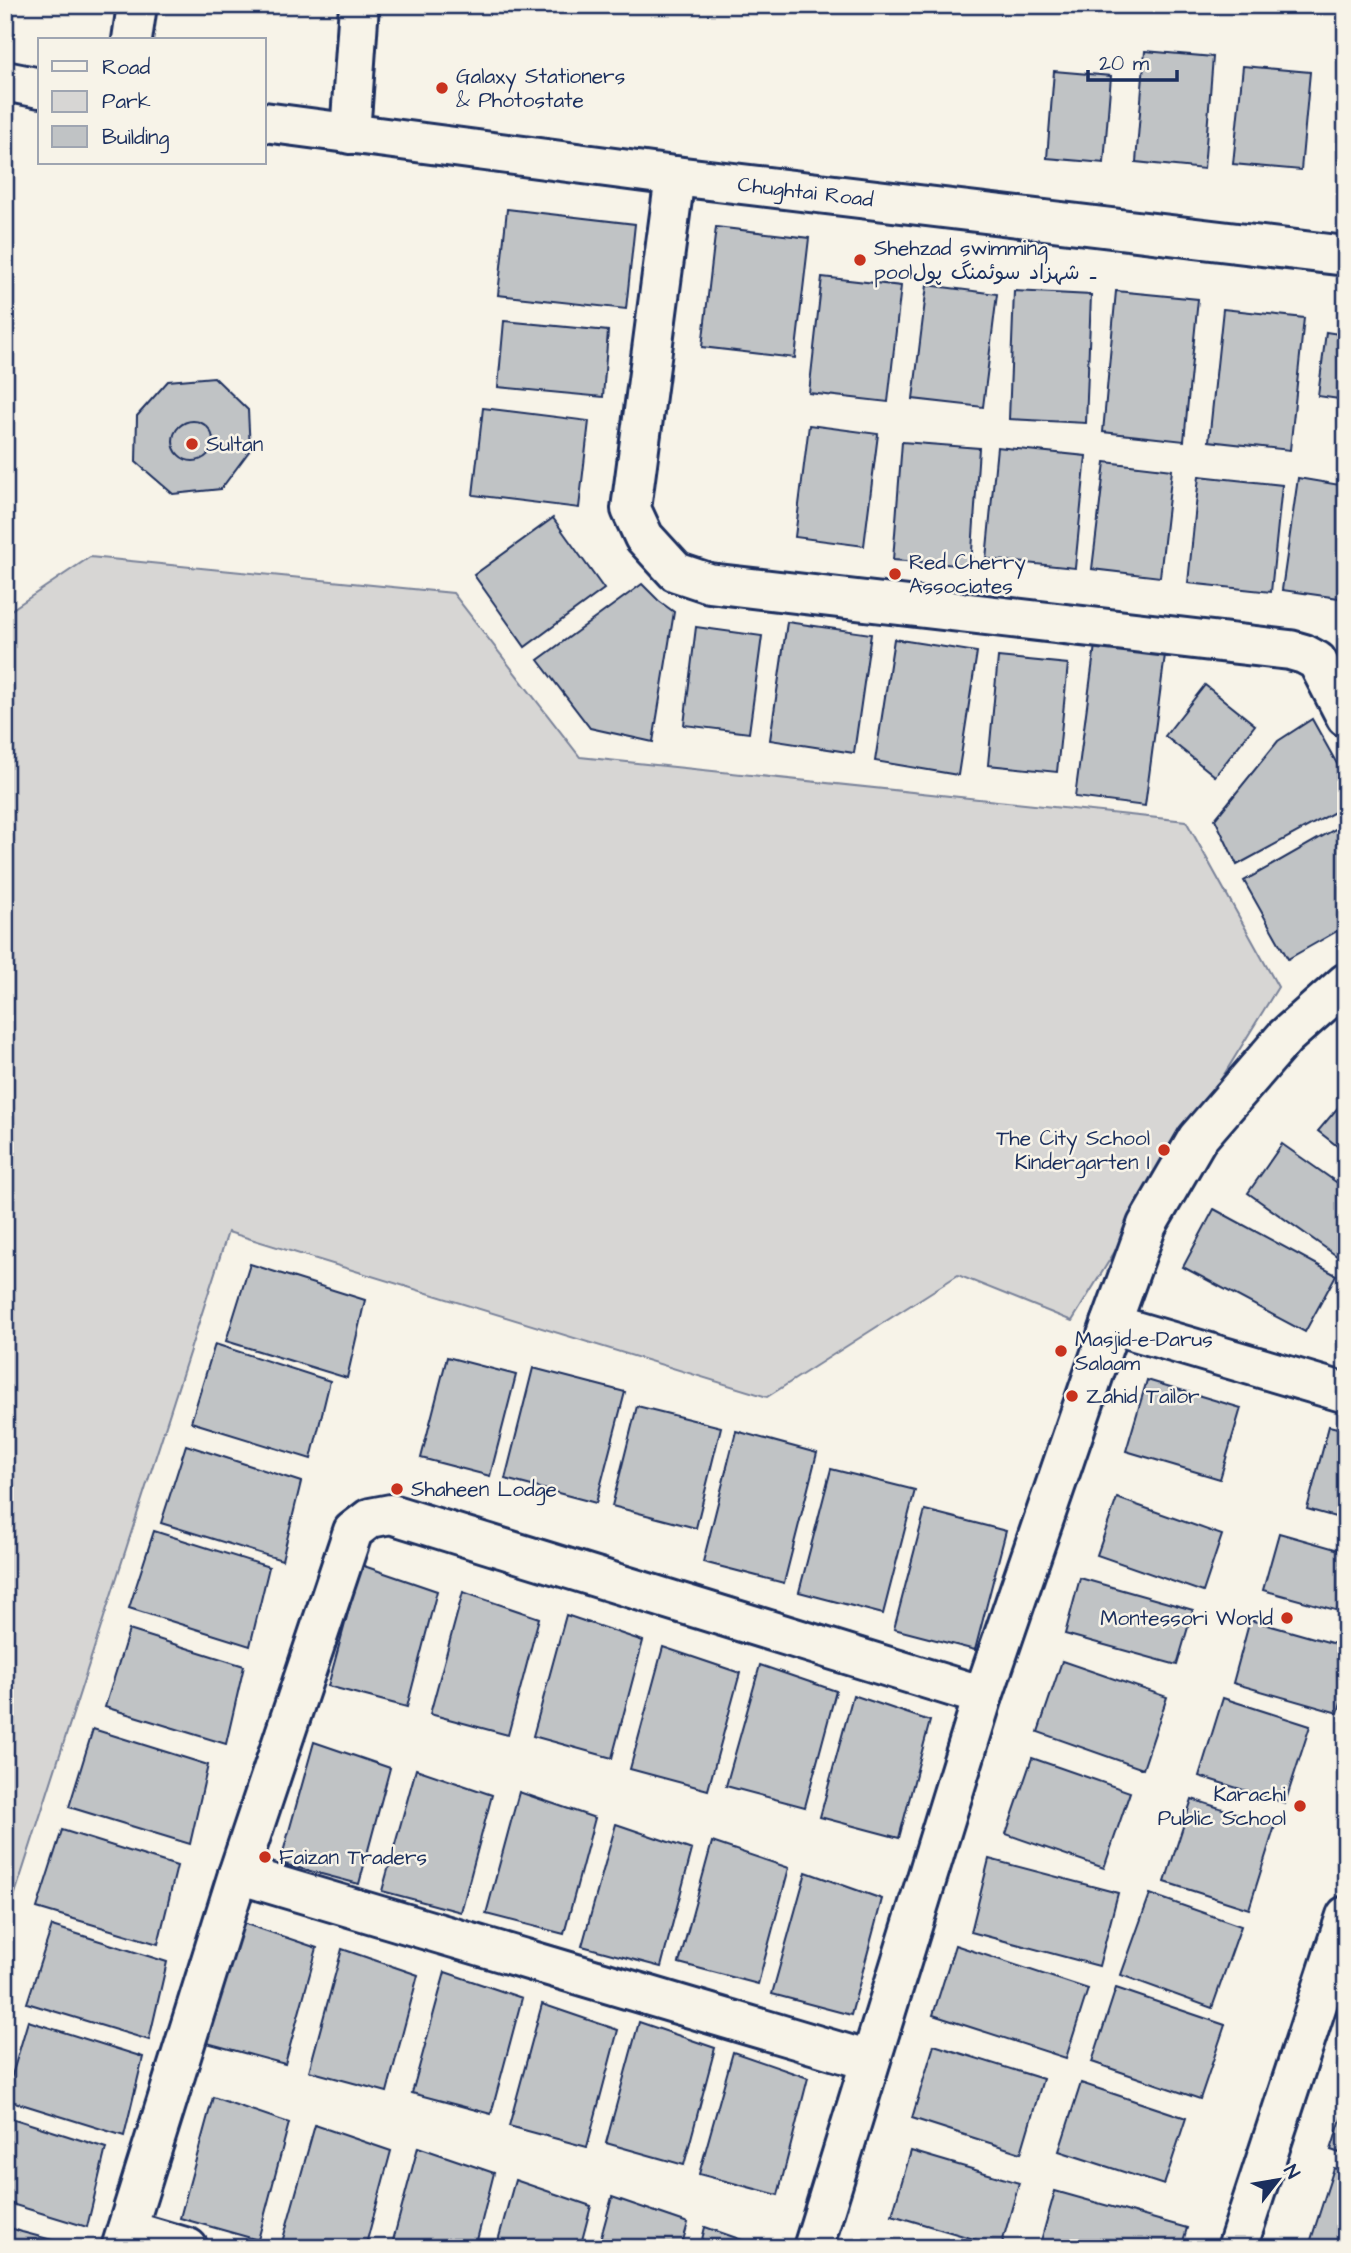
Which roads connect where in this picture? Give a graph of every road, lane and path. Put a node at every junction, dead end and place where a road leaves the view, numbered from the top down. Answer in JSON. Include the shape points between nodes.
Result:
{"nodes":[{"id":1,"x":136,"y":5,"type":"edge"},
{"id":2,"x":359,"y":5,"type":"edge"},
{"id":3,"x":132,"y":38,"type":"edge"},
{"id":4,"x":5,"y":81,"type":"edge"},
{"id":5,"x":38,"y":88,"type":"edge"},
{"id":6,"x":266,"y":122,"type":"edge"},
{"id":7,"x":350,"y":134,"type":"junction"},
{"id":8,"x":675,"y":176,"type":"junction"},
{"id":9,"x":1346,"y":256,"type":"edge"},
{"id":10,"x":1346,"y":717,"type":"edge"},
{"id":11,"x":1346,"y":983,"type":"edge"},
{"id":12,"x":1111,"y":1324,"type":"junction"},
{"id":13,"x":1346,"y":1394,"type":"edge"},
{"id":14,"x":983,"y":1696,"type":"junction"},
{"id":15,"x":238,"y":1874,"type":"junction"},
{"id":16,"x":1346,"y":1916,"type":"edge"},
{"id":17,"x":870,"y":2061,"type":"junction"},
{"id":18,"x":124,"y":2239,"type":"edge"},
{"id":19,"x":814,"y":2247,"type":"edge"},
{"id":20,"x":188,"y":2248,"type":"edge"},
{"id":21,"x":1237,"y":2248,"type":"edge"}],
"edges":[{"from":1,"to":3,"type":"street"},
{"from":2,"to":7,"type":"street"},
{"from":4,"to":5,"type":"street"},
{"from":6,"to":7,"type":"street","name":"Chughtai Road"},
{"from":7,"to":8,"type":"street","name":"Chughtai Road"},
{"from":8,"to":9,"type":"street","name":"Chughtai Road"},
{"from":8,"to":10,"type":"street","via":[[631,509],[644,537],[676,572],[709,583],[1290,650],[1317,662]]},
{"from":11,"to":12,"type":"street","via":[[1285,1037],[1198,1139],[1147,1225]]},
{"from":12,"to":13,"type":"street"},
{"from":12,"to":14,"type":"street"},
{"from":14,"to":15,"type":"street","via":[[391,1514],[370,1518],[353,1531]]},
{"from":14,"to":17,"type":"street"},
{"from":15,"to":17,"type":"street"},
{"from":15,"to":18,"type":"street"},
{"from":16,"to":21,"type":"street"},
{"from":17,"to":19,"type":"street"},
{"from":18,"to":20,"type":"street"}]}
